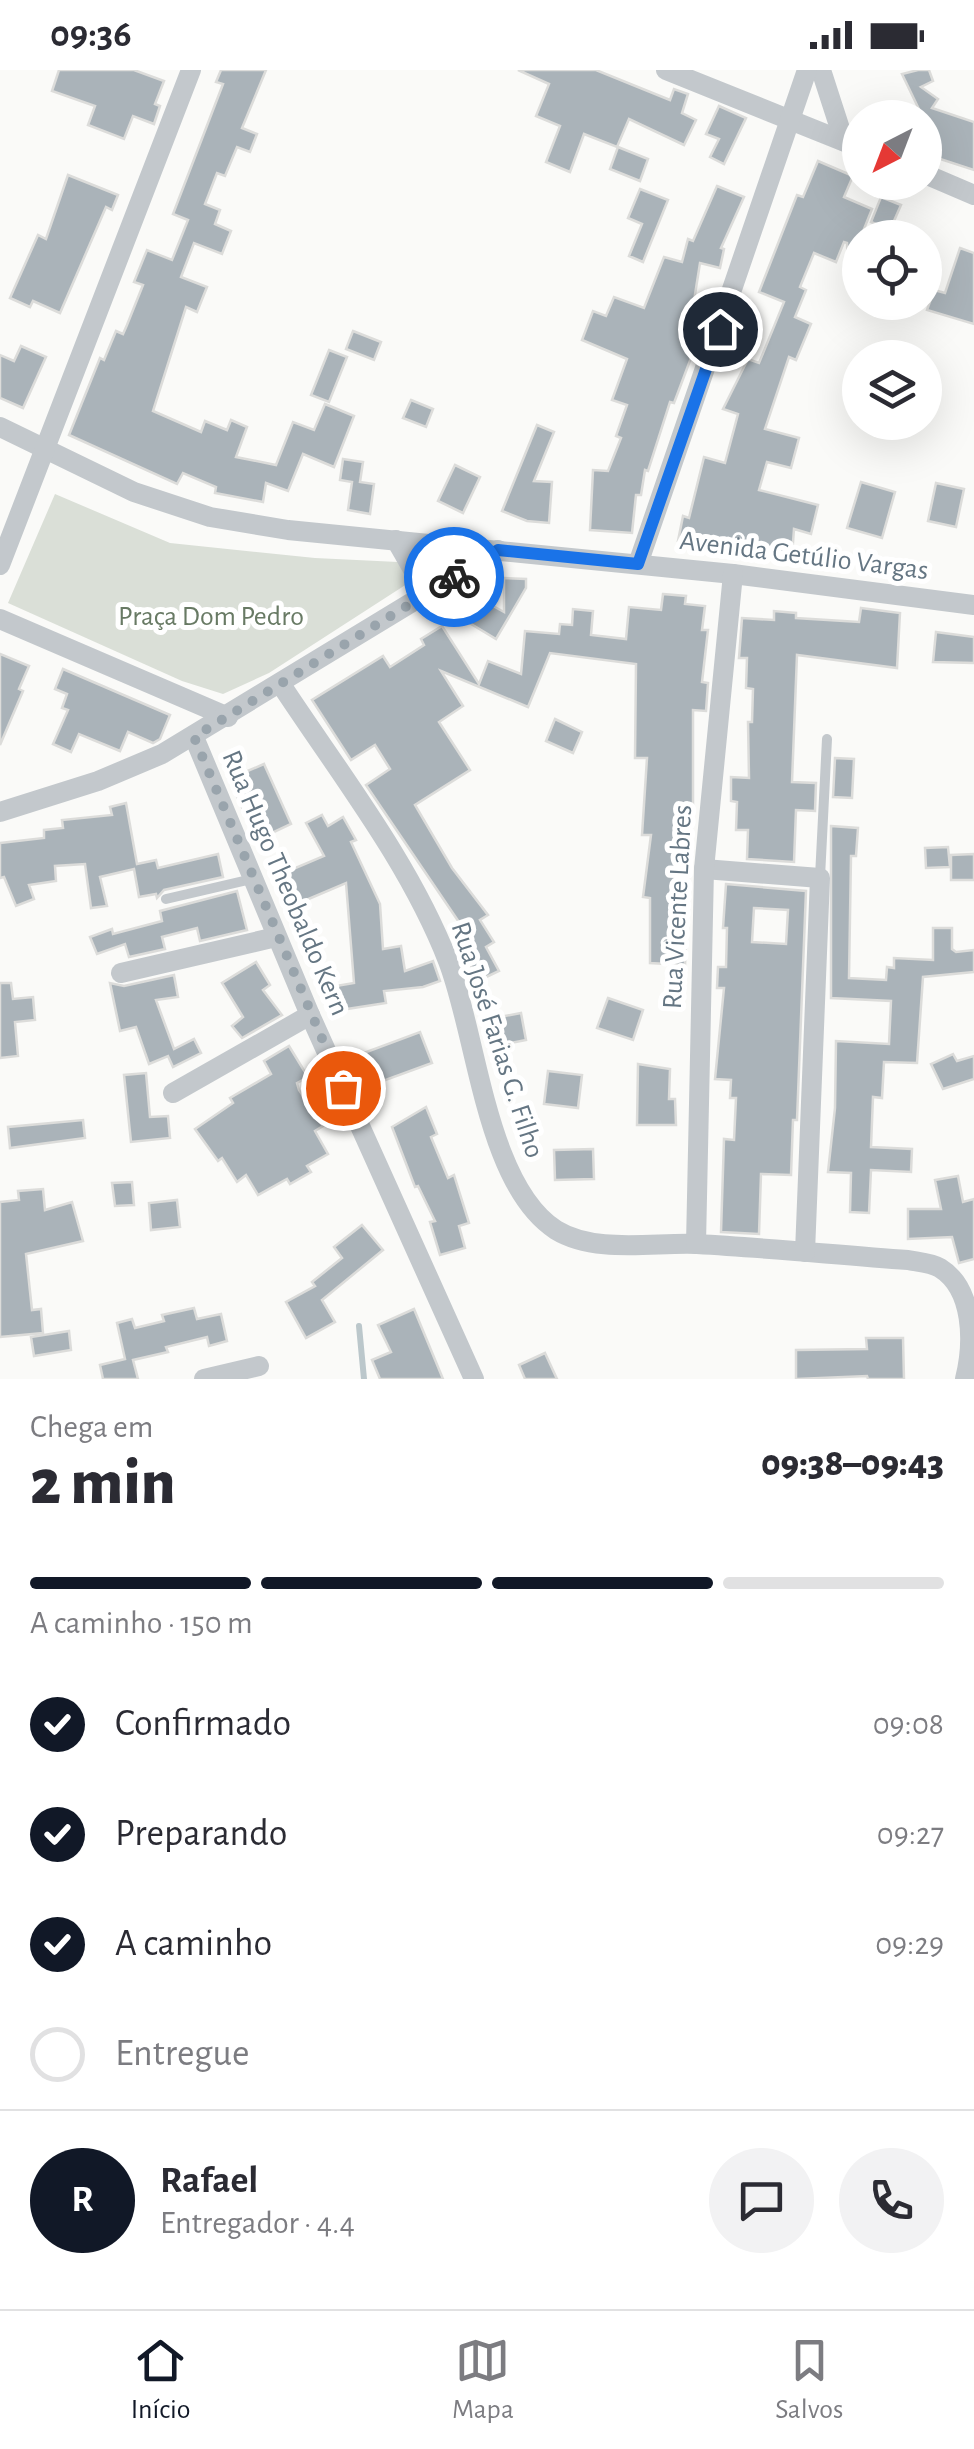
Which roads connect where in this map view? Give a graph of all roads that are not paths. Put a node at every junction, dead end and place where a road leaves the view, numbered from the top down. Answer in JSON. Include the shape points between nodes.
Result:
{"nodes":[{"id":1,"x":191,"y":70,"type":"edge"},
{"id":2,"x":666,"y":70,"type":"edge"},
{"id":3,"x":807,"y":70,"type":"edge"},
{"id":4,"x":821,"y":70,"type":"edge"},
{"id":5,"x":792,"y":120,"type":"junction"},
{"id":6,"x":842,"y":120,"type":"edge"},
{"id":7,"x":842,"y":140,"type":"edge"},
{"id":8,"x":942,"y":181,"type":"edge"},
{"id":9,"x":974,"y":195,"type":"edge"},
{"id":10,"x":0,"y":427,"type":"edge"},
{"id":11,"x":44,"y":446,"type":"junction"},
{"id":12,"x":396,"y":540,"type":"junction"},
{"id":13,"x":498,"y":550,"type":"junction"},
{"id":14,"x":638,"y":564,"type":"junction"},
{"id":15,"x":0,"y":566,"type":"edge"},
{"id":16,"x":733,"y":574,"type":"junction"},
{"id":17,"x":427,"y":594,"type":"junction"},
{"id":18,"x":974,"y":606,"type":"edge"},
{"id":19,"x":0,"y":619,"type":"edge"},
{"id":20,"x":280,"y":684,"type":"junction"},
{"id":21,"x":228,"y":717,"type":"junction"},
{"id":22,"x":194,"y":737,"type":"junction"},
{"id":23,"x":827,"y":738,"type":"dead end"},
{"id":24,"x":0,"y":812,"type":"edge"},
{"id":25,"x":704,"y":870,"type":"junction"},
{"id":26,"x":820,"y":878,"type":"junction"},
{"id":27,"x":252,"y":879,"type":"junction"},
{"id":28,"x":166,"y":899,"type":"dead end"},
{"id":29,"x":276,"y":937,"type":"junction"},
{"id":30,"x":121,"y":973,"type":"dead end"},
{"id":31,"x":310,"y":1015,"type":"junction"},
{"id":32,"x":173,"y":1093,"type":"dead end"},
{"id":33,"x":696,"y":1244,"type":"junction"},
{"id":34,"x":804,"y":1252,"type":"junction"},
{"id":35,"x":259,"y":1366,"type":"dead end"},
{"id":36,"x":204,"y":1379,"type":"edge"},
{"id":37,"x":474,"y":1379,"type":"edge"},
{"id":38,"x":965,"y":1379,"type":"edge"}],
"edges":[{"from":1,"to":11,"type":"street"},
{"from":2,"to":5,"type":"street"},
{"from":3,"to":5,"type":"street"},
{"from":4,"to":6,"type":"street"},
{"from":5,"to":7,"type":"street"},
{"from":5,"to":14,"type":"street"},
{"from":8,"to":9,"type":"street"},
{"from":10,"to":11,"type":"street","name":"Avenida Getúlio Vargas"},
{"from":11,"to":12,"type":"street","name":"Avenida Getúlio Vargas","via":[[134,492],[210,516]]},
{"from":11,"to":15,"type":"street"},
{"from":12,"to":13,"type":"street","name":"Avenida Getúlio Vargas"},
{"from":12,"to":17,"type":"street"},
{"from":13,"to":14,"type":"street","name":"Avenida Getúlio Vargas"},
{"from":13,"to":17,"type":"street"},
{"from":14,"to":16,"type":"street","name":"Avenida Getúlio Vargas"},
{"from":16,"to":18,"type":"street","name":"Avenida Getúlio Vargas"},
{"from":16,"to":25,"type":"street","name":"Rua Vicente Labres"},
{"from":17,"to":20,"type":"street"},
{"from":19,"to":21,"type":"street"},
{"from":20,"to":21,"type":"street"},
{"from":20,"to":33,"type":"street","name":"Rua José Farias G. Filho","via":[[414,888],[448,963],[502,1156],[521,1194],[555,1230],[588,1242]]},
{"from":21,"to":22,"type":"street"},
{"from":22,"to":24,"type":"street","via":[[98,781]]},
{"from":22,"to":27,"type":"street","name":"Rua Hugo Theobaldo Kern"},
{"from":23,"to":26,"type":"lane"},
{"from":25,"to":26,"type":"street"},
{"from":25,"to":33,"type":"street","name":"Rua Vicente Labres"},
{"from":26,"to":34,"type":"street"},
{"from":27,"to":28,"type":"lane"},
{"from":27,"to":29,"type":"street","name":"Rua Hugo Theobaldo Kern"},
{"from":29,"to":30,"type":"street"},
{"from":29,"to":31,"type":"street","name":"Rua Hugo Theobaldo Kern"},
{"from":31,"to":32,"type":"street"},
{"from":31,"to":37,"type":"street","name":"Rua Hugo Theobaldo Kern"},
{"from":33,"to":34,"type":"street","name":"Rua José Farias G. Filho"},
{"from":34,"to":38,"type":"street","name":"Rua José Farias G. Filho","via":[[939,1267],[959,1285],[972,1317]]},
{"from":35,"to":36,"type":"street"}]}
